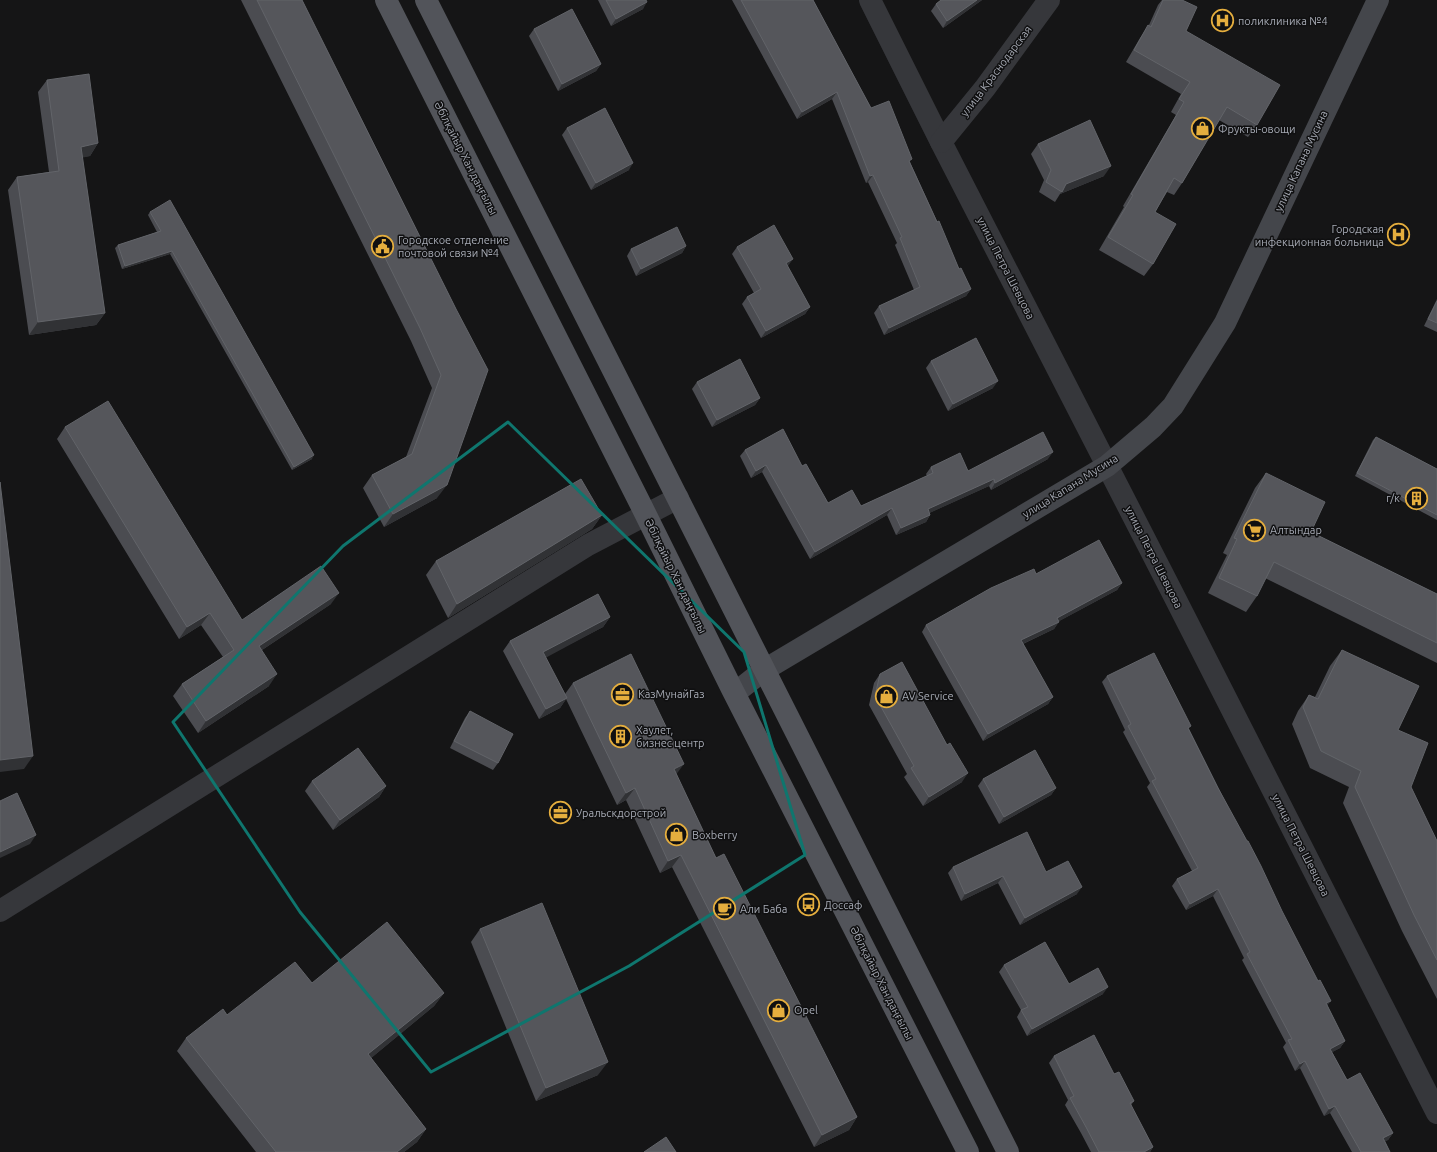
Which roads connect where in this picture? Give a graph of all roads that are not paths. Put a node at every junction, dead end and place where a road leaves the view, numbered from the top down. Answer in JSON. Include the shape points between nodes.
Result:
{"nodes":[{"id":1,"x":386,"y":0,"type":"edge"},
{"id":2,"x":426,"y":0,"type":"edge"},
{"id":3,"x":870,"y":0,"type":"edge"},
{"id":4,"x":1050,"y":0,"type":"edge"},
{"id":5,"x":1378,"y":0,"type":"edge"},
{"id":6,"x":941,"y":142,"type":"junction"},
{"id":7,"x":1107,"y":466,"type":"junction"},
{"id":8,"x":678,"y":498,"type":"junction"},
{"id":9,"x":646,"y":514,"type":"junction"},
{"id":10,"x":764,"y":670,"type":"junction"},
{"id":11,"x":735,"y":693,"type":"junction"},
{"id":12,"x":0,"y":911,"type":"edge"},
{"id":13,"x":1437,"y":1113,"type":"edge"},
{"id":14,"x":968,"y":1152,"type":"edge"},
{"id":15,"x":1008,"y":1152,"type":"edge"}],
"edges":[{"from":1,"to":9,"type":"main road","name":"Әбілқайыр Хан даңғылы"},
{"from":2,"to":8,"type":"main road"},
{"from":3,"to":6,"type":"street","name":"улица Петра Шевцова"},
{"from":4,"to":6,"type":"street","name":"улица Краснодарская","via":[[985,88]]},
{"from":5,"to":7,"type":"street","name":"улица Капана Мусина","via":[[1225,322],[1173,406],[1153,427]]},
{"from":6,"to":7,"type":"street","name":"улица Петра Шевцова"},
{"from":7,"to":10,"type":"street","name":"улица Капана Мусина"},
{"from":7,"to":13,"type":"street","name":"улица Петра Шевцова"},
{"from":8,"to":9,"type":"street"},
{"from":8,"to":10,"type":"main road"},
{"from":9,"to":11,"type":"main road","name":"Әбілқайыр Хан даңғылы"},
{"from":9,"to":12,"type":"street","via":[[588,545]]},
{"from":10,"to":11,"type":"street","name":"улица Капана Мусина"},
{"from":10,"to":15,"type":"main road"},
{"from":11,"to":14,"type":"main road","name":"Әбілқайыр Хан даңғылы"}]}
